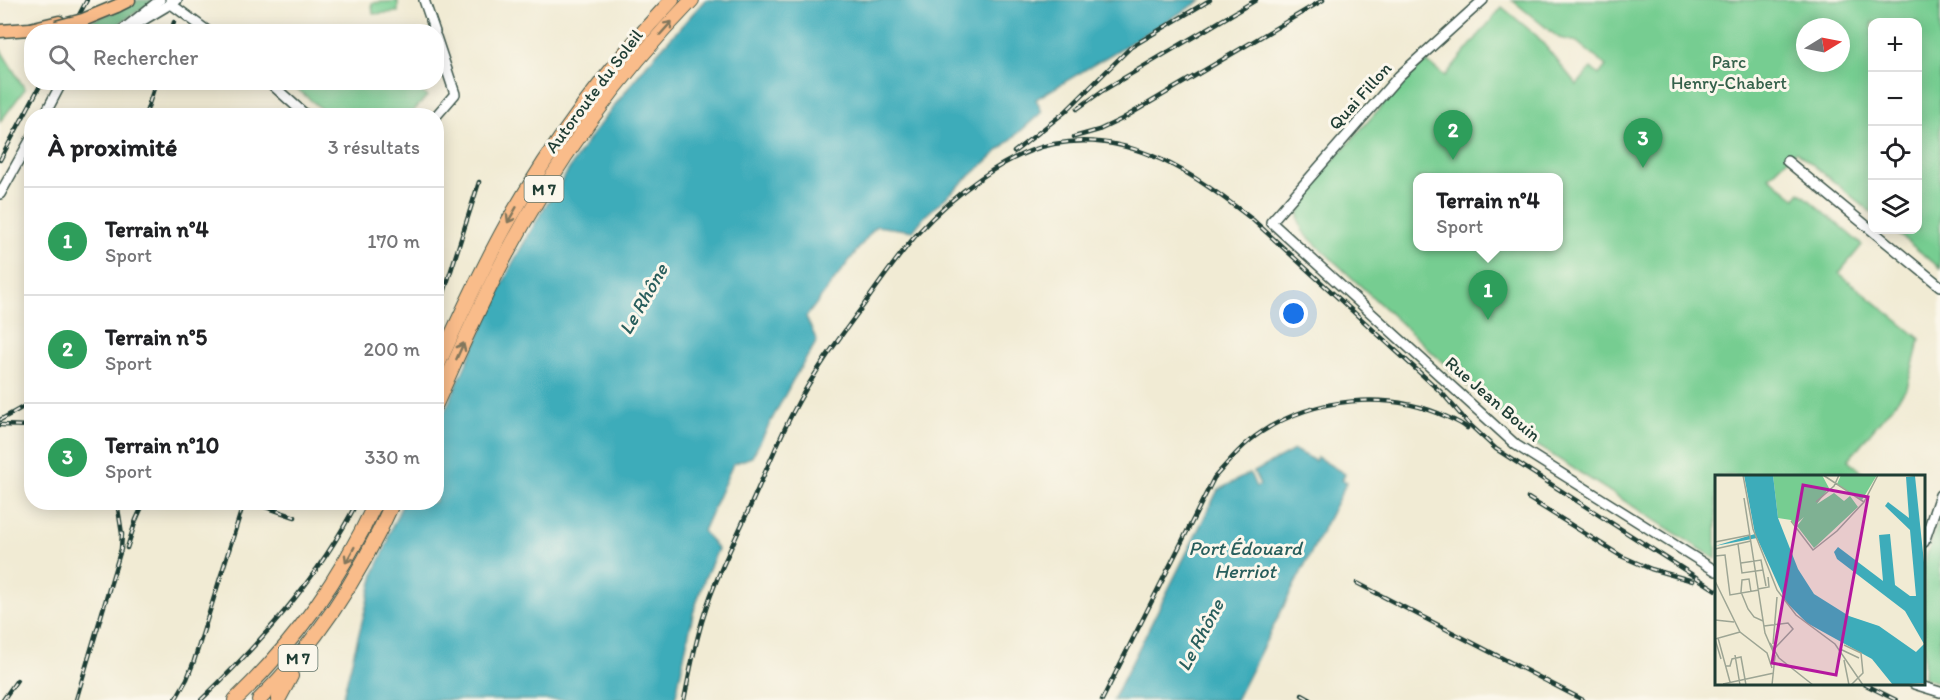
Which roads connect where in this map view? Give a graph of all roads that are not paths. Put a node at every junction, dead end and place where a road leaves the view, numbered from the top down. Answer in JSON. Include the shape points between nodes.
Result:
{"nodes":[{"id":1,"x":119,"y":0,"type":"edge"},
{"id":2,"x":129,"y":0,"type":"edge"},
{"id":3,"x":160,"y":0,"type":"edge"},
{"id":4,"x":424,"y":0,"type":"edge"},
{"id":5,"x":672,"y":0,"type":"edge"},
{"id":6,"x":692,"y":0,"type":"edge"},
{"id":7,"x":1483,"y":0,"type":"edge"},
{"id":8,"x":173,"y":1,"type":"edge"},
{"id":9,"x":60,"y":24,"type":"edge"},
{"id":10,"x":61,"y":24,"type":"edge"},
{"id":11,"x":131,"y":24,"type":"joint"},
{"id":12,"x":200,"y":24,"type":"edge"},
{"id":13,"x":432,"y":24,"type":"edge"},
{"id":14,"x":24,"y":29,"type":"edge"},
{"id":15,"x":0,"y":31,"type":"edge"},
{"id":16,"x":24,"y":35,"type":"edge"},
{"id":17,"x":0,"y":37,"type":"edge"},
{"id":18,"x":444,"y":61,"type":"edge"},
{"id":19,"x":58,"y":90,"type":"edge"},
{"id":20,"x":278,"y":90,"type":"edge"},
{"id":21,"x":48,"y":108,"type":"edge"},
{"id":22,"x":298,"y":108,"type":"edge"},
{"id":23,"x":443,"y":108,"type":"edge"},
{"id":24,"x":24,"y":151,"type":"edge"},
{"id":25,"x":1787,"y":161,"type":"dead end"},
{"id":26,"x":0,"y":194,"type":"edge"},
{"id":27,"x":1271,"y":222,"type":"joint"},
{"id":28,"x":1940,"y":285,"type":"edge"},
{"id":29,"x":444,"y":352,"type":"edge"},
{"id":30,"x":444,"y":386,"type":"edge"},
{"id":31,"x":1940,"y":495,"type":"edge"},
{"id":32,"x":372,"y":510,"type":"edge"},
{"id":33,"x":389,"y":510,"type":"edge"},
{"id":34,"x":1925,"y":536,"type":"edge"},
{"id":35,"x":1715,"y":570,"type":"edge"},
{"id":36,"x":332,"y":613,"type":"junction"},
{"id":37,"x":1917,"y":685,"type":"edge"},
{"id":38,"x":1940,"y":692,"type":"edge"},
{"id":39,"x":235,"y":700,"type":"edge"},
{"id":40,"x":259,"y":700,"type":"edge"},
{"id":41,"x":278,"y":700,"type":"edge"}],
"edges":[{"from":1,"to":9,"type":"main road","bridge":true},
{"from":2,"to":10,"type":"main road","bridge":true,"via":[[98,15]]},
{"from":3,"to":11,"type":"street"},
{"from":4,"to":13,"type":"street"},
{"from":5,"to":29,"type":"highway","name":"Autoroute du Soleil","number":"M 7","one_way":true,"via":[[589,98],[538,172],[483,268]]},
{"from":30,"to":6,"type":"highway","name":"Autoroute du Soleil","number":"M 7","one_way":true,"via":[[504,258],[558,167],[627,74]]},
{"from":7,"to":27,"type":"street","name":"Quai Fillon","via":[[1399,76]]},
{"from":8,"to":11,"type":"street"},
{"from":8,"to":12,"type":"street"},
{"from":14,"to":15,"type":"main road"},
{"from":16,"to":17,"type":"main road"},
{"from":18,"to":23,"type":"street","via":[[455,94]]},
{"from":19,"to":21,"type":"street"},
{"from":20,"to":22,"type":"street"},
{"from":24,"to":26,"type":"street"},
{"from":25,"to":28,"type":"street"},
{"from":27,"to":35,"type":"street","name":"Rue Jean Bouin","via":[[1516,445]]},
{"from":31,"to":34,"type":"street"},
{"from":32,"to":39,"type":"highway","number":"M 7","one_way":true,"via":[[338,576],[306,622]]},
{"from":33,"to":36,"type":"highway","number":"M 7","via":[[358,573]]},
{"from":36,"to":40,"type":"highway","number":"M 7"},
{"from":36,"to":41,"type":"highway"},
{"from":37,"to":38,"type":"street"}]}
